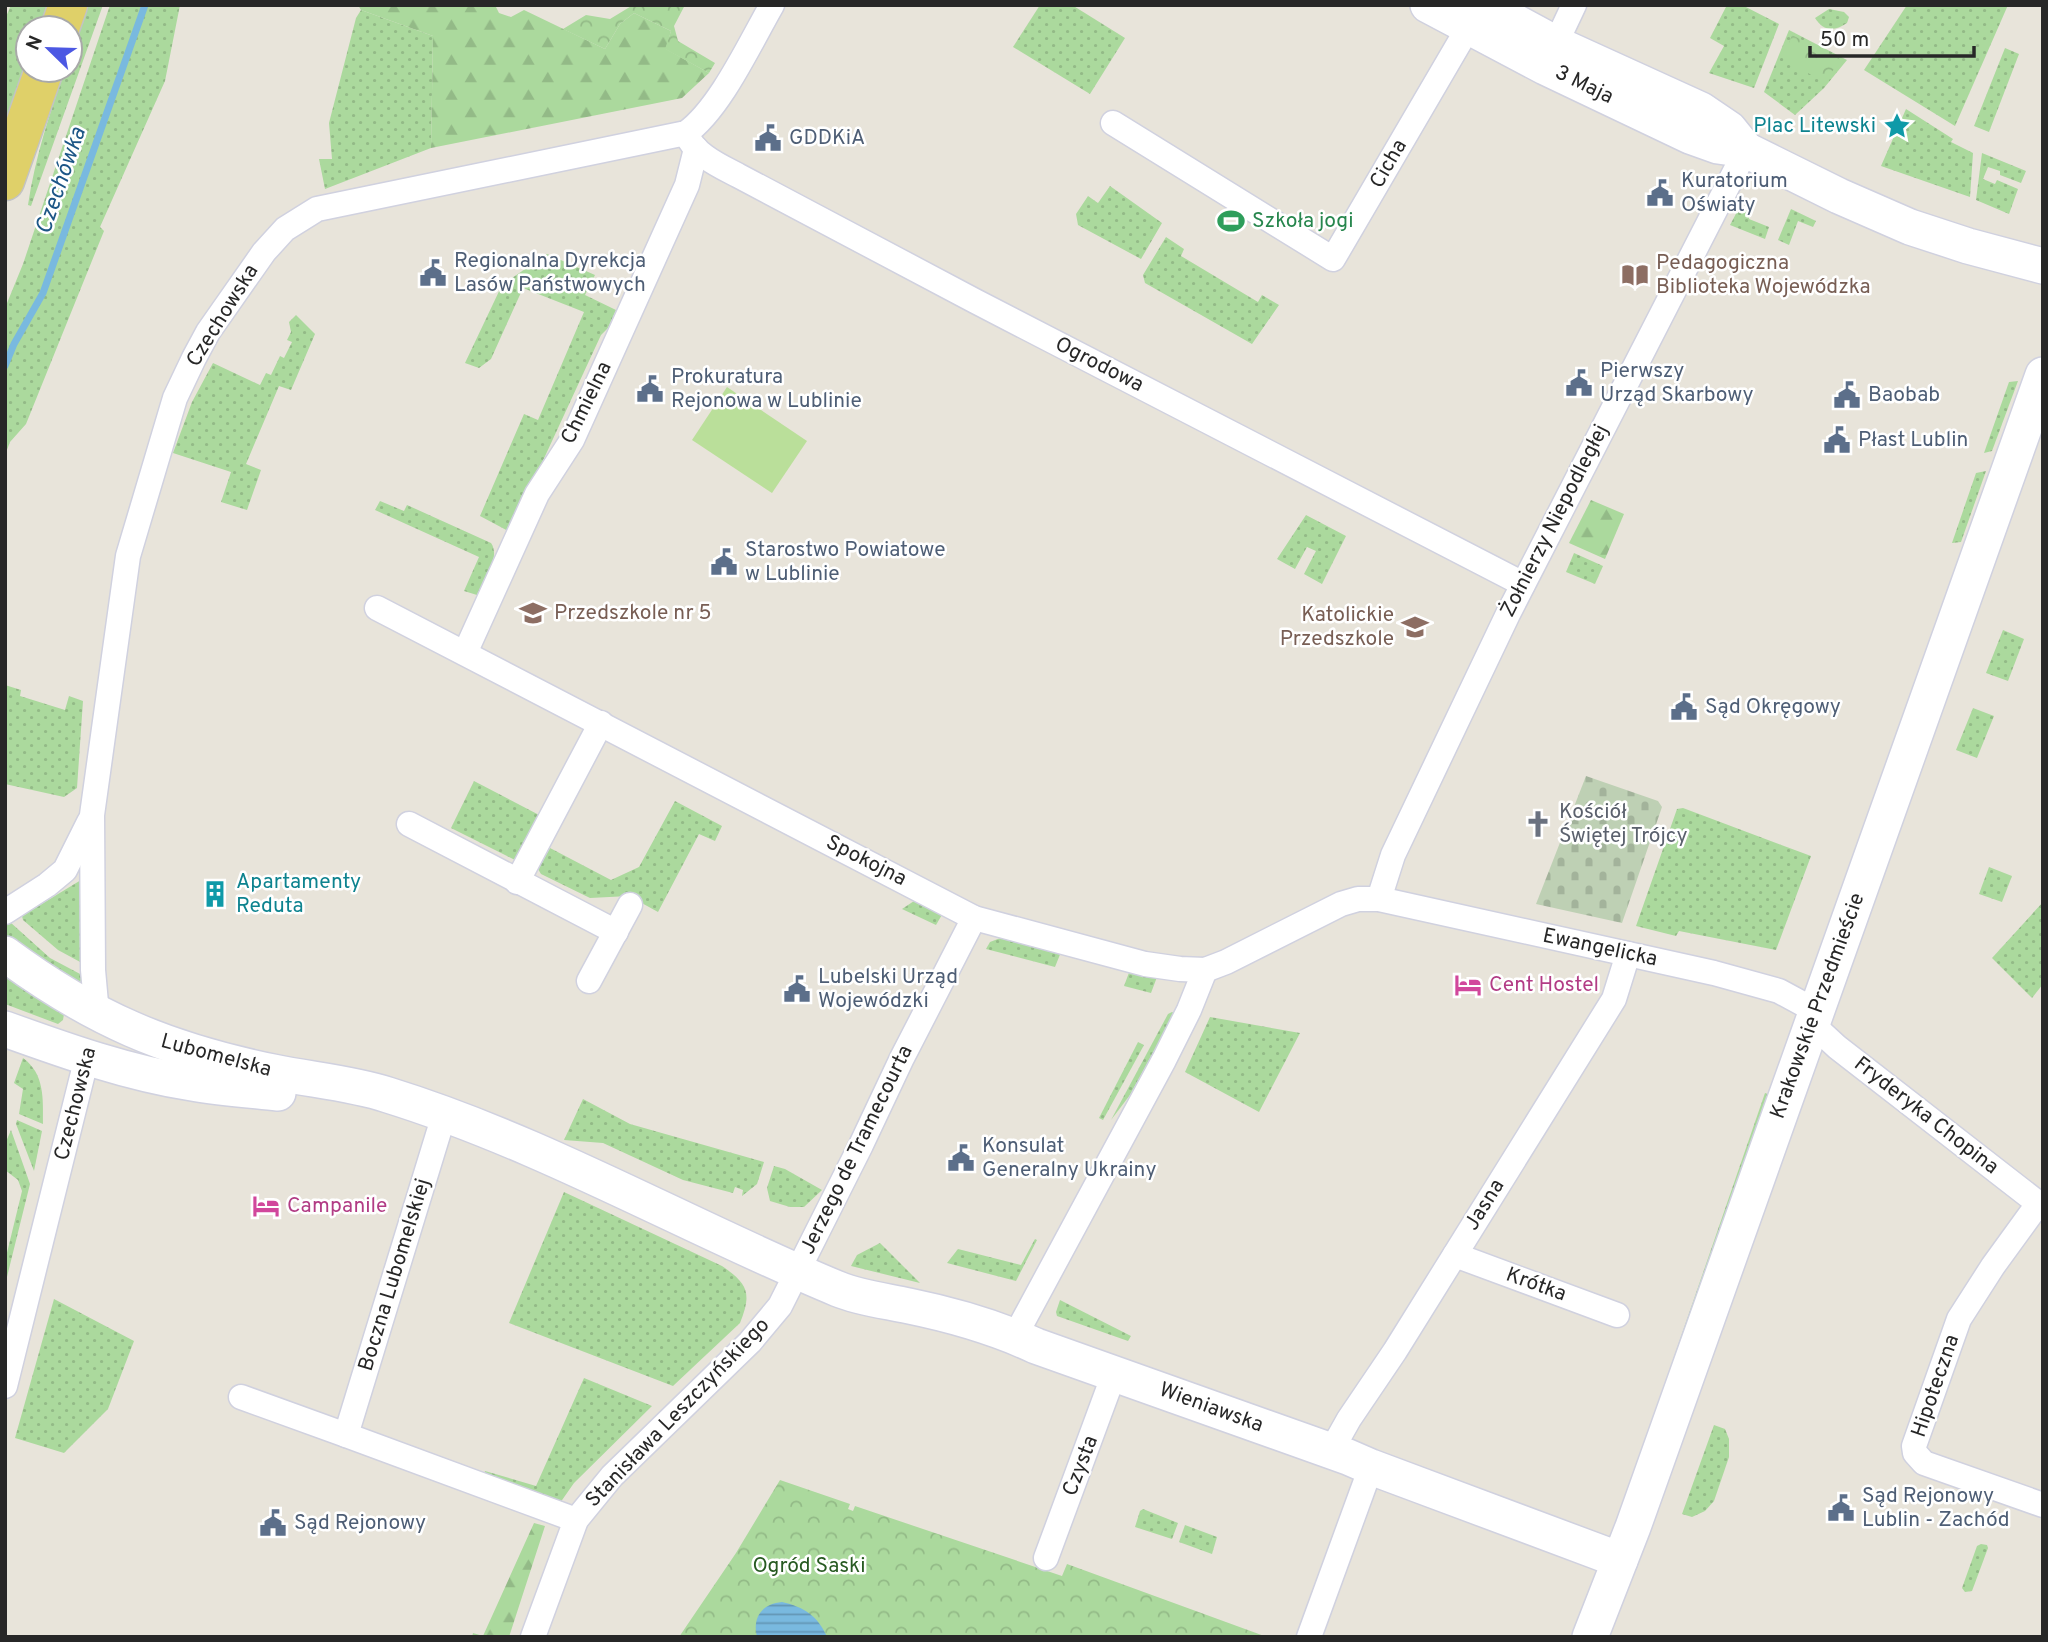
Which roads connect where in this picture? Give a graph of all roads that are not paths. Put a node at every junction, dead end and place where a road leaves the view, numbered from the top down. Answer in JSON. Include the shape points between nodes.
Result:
{"nodes":[{"id":1,"x":772,"y":5,"type":"edge"},
{"id":2,"x":1428,"y":5,"type":"edge"},
{"id":3,"x":1574,"y":5,"type":"edge"},
{"id":4,"x":1476,"y":17,"type":"edge"},
{"id":5,"x":1551,"y":55,"type":"junction"},
{"id":6,"x":39,"y":84,"type":"edge"},
{"id":7,"x":1113,"y":123,"type":"dead end"},
{"id":8,"x":691,"y":141,"type":"junction"},
{"id":9,"x":1746,"y":150,"type":"junction"},
{"id":10,"x":5,"y":181,"type":"edge"},
{"id":11,"x":2043,"y":266,"type":"edge"},
{"id":12,"x":2043,"y":375,"type":"edge"},
{"id":13,"x":1523,"y":584,"type":"junction"},
{"id":14,"x":377,"y":608,"type":"dead end"},
{"id":15,"x":465,"y":653,"type":"junction"},
{"id":16,"x":601,"y":723,"type":"junction"},
{"id":17,"x":92,"y":815,"type":"junction"},
{"id":18,"x":409,"y":824,"type":"dead end"},
{"id":19,"x":517,"y":882,"type":"junction"},
{"id":20,"x":1380,"y":899,"type":"junction"},
{"id":21,"x":630,"y":905,"type":"dead end"},
{"id":22,"x":5,"y":912,"type":"edge"},
{"id":23,"x":974,"y":918,"type":"junction"},
{"id":24,"x":616,"y":932,"type":"junction"},
{"id":25,"x":5,"y":954,"type":"edge"},
{"id":26,"x":1628,"y":954,"type":"junction"},
{"id":27,"x":1205,"y":970,"type":"junction"},
{"id":28,"x":589,"y":981,"type":"dead end"},
{"id":29,"x":97,"y":1014,"type":"junction"},
{"id":30,"x":1814,"y":1017,"type":"junction"},
{"id":31,"x":5,"y":1029,"type":"edge"},
{"id":32,"x":87,"y":1058,"type":"junction"},
{"id":33,"x":444,"y":1115,"type":"junction"},
{"id":34,"x":2041,"y":1206,"type":"edge"},
{"id":35,"x":1455,"y":1255,"type":"junction"},
{"id":36,"x":798,"y":1271,"type":"junction"},
{"id":37,"x":1617,"y":1315,"type":"dead end"},
{"id":38,"x":1015,"y":1336,"type":"junction"},
{"id":39,"x":1114,"y":1374,"type":"junction"},
{"id":40,"x":5,"y":1387,"type":"edge"},
{"id":41,"x":241,"y":1397,"type":"dead end"},
{"id":42,"x":346,"y":1436,"type":"junction"},
{"id":43,"x":1331,"y":1451,"type":"junction"},
{"id":44,"x":1371,"y":1467,"type":"junction"},
{"id":45,"x":2043,"y":1505,"type":"edge"},
{"id":46,"x":576,"y":1520,"type":"junction"},
{"id":47,"x":1046,"y":1558,"type":"dead end"},
{"id":48,"x":1620,"y":1560,"type":"junction"},
{"id":49,"x":533,"y":1637,"type":"edge"},
{"id":50,"x":1309,"y":1637,"type":"edge"},
{"id":51,"x":1590,"y":1637,"type":"edge"}],
"edges":[{"from":1,"to":8,"type":"street"},
{"from":2,"to":4,"type":"street","name":"3 Maja"},
{"from":3,"to":5,"type":"street"},
{"from":4,"to":5,"type":"street","name":"3 Maja"},
{"from":4,"to":7,"type":"street","name":"Cicha","via":[[1333,259]]},
{"from":5,"to":9,"type":"street","name":"3 Maja","via":[[1701,110],[1729,129]]},
{"from":6,"to":10,"type":"main road"},
{"from":8,"to":13,"type":"street","name":"Ogrodowa","via":[[706,158],[739,176]]},
{"from":8,"to":15,"type":"street","name":"Chmielna","via":[[687,185],[572,440],[537,494]]},
{"from":8,"to":17,"type":"street","name":"Czechowska","via":[[317,209],[285,229],[264,252],[194,358],[159,448],[128,556]]},
{"from":9,"to":11,"type":"street","name":"3 Maja","via":[[1910,226]]},
{"from":9,"to":13,"type":"street","name":"Żołnierzy Niepodległej"},
{"from":12,"to":30,"type":"street","name":"Krakowskie Przedmieście"},
{"from":13,"to":20,"type":"street","name":"Żołnierzy Niepodległej","via":[[1393,855]]},
{"from":14,"to":15,"type":"street","name":"Spokojna"},
{"from":15,"to":16,"type":"street","name":"Spokojna"},
{"from":16,"to":19,"type":"street"},
{"from":16,"to":23,"type":"street","name":"Spokojna"},
{"from":17,"to":22,"type":"street","name":"Czechowska","via":[[65,870]]},
{"from":17,"to":29,"type":"street","name":"Czechowska"},
{"from":18,"to":19,"type":"street"},
{"from":19,"to":24,"type":"street"},
{"from":20,"to":26,"type":"street","name":"Ewangelicka"},
{"from":20,"to":27,"type":"street","name":"Spokojna","via":[[1341,904]]},
{"from":21,"to":24,"type":"street"},
{"from":23,"to":27,"type":"street","name":"Spokojna","via":[[1145,964]]},
{"from":23,"to":36,"type":"street","name":"Jerzego de Tramecourta"},
{"from":24,"to":28,"type":"street"},
{"from":25,"to":29,"type":"street","name":"Lubomelska"},
{"from":26,"to":30,"type":"street","name":"Ewangelicka","via":[[1765,986]]},
{"from":26,"to":35,"type":"street","name":"Jasna","via":[[1614,999]]},
{"from":27,"to":38,"type":"street","via":[[1164,1060]]},
{"from":29,"to":32,"type":"street","name":"Czechowska"},
{"from":29,"to":33,"type":"street","name":"Lubomelska","via":[[200,1055],[386,1094]]},
{"from":30,"to":34,"type":"street","name":"Fryderyka Chopina","via":[[1838,1047]]},
{"from":30,"to":48,"type":"street","name":"Krakowskie Przedmieście"},
{"from":31,"to":32,"type":"street","name":"Lubomelska"},
{"from":32,"to":33,"type":"street","name":"Lubomelska","via":[[193,1084],[349,1099]]},
{"from":32,"to":40,"type":"street","name":"Czechowska"},
{"from":33,"to":36,"type":"street","name":"Lubomelska"},
{"from":33,"to":42,"type":"street","name":"Boczna Lubomelskiej"},
{"from":34,"to":45,"type":"street","name":"Hipoteczna","via":[[1993,1266],[1959,1319],[1914,1446],[1924,1462]]},
{"from":35,"to":37,"type":"street","name":"Krótka"},
{"from":35,"to":43,"type":"street","name":"Jasna"},
{"from":36,"to":38,"type":"street","name":"Wieniawska","via":[[850,1293]]},
{"from":36,"to":46,"type":"street","name":"Stanisława Leszczyńskiego","via":[[761,1330],[612,1476]]},
{"from":38,"to":39,"type":"street","name":"Wieniawska"},
{"from":39,"to":43,"type":"street","name":"Wieniawska"},
{"from":39,"to":47,"type":"street","name":"Czysta"},
{"from":41,"to":42,"type":"street"},
{"from":42,"to":46,"type":"street"},
{"from":43,"to":44,"type":"street","name":"Wieniawska"},
{"from":44,"to":48,"type":"street","name":"Wieniawska"},
{"from":44,"to":50,"type":"street"},
{"from":46,"to":49,"type":"street","name":"Stanisława Leszczyńskiego"},
{"from":48,"to":51,"type":"street","name":"Krakowskie Przedmieście"}]}
